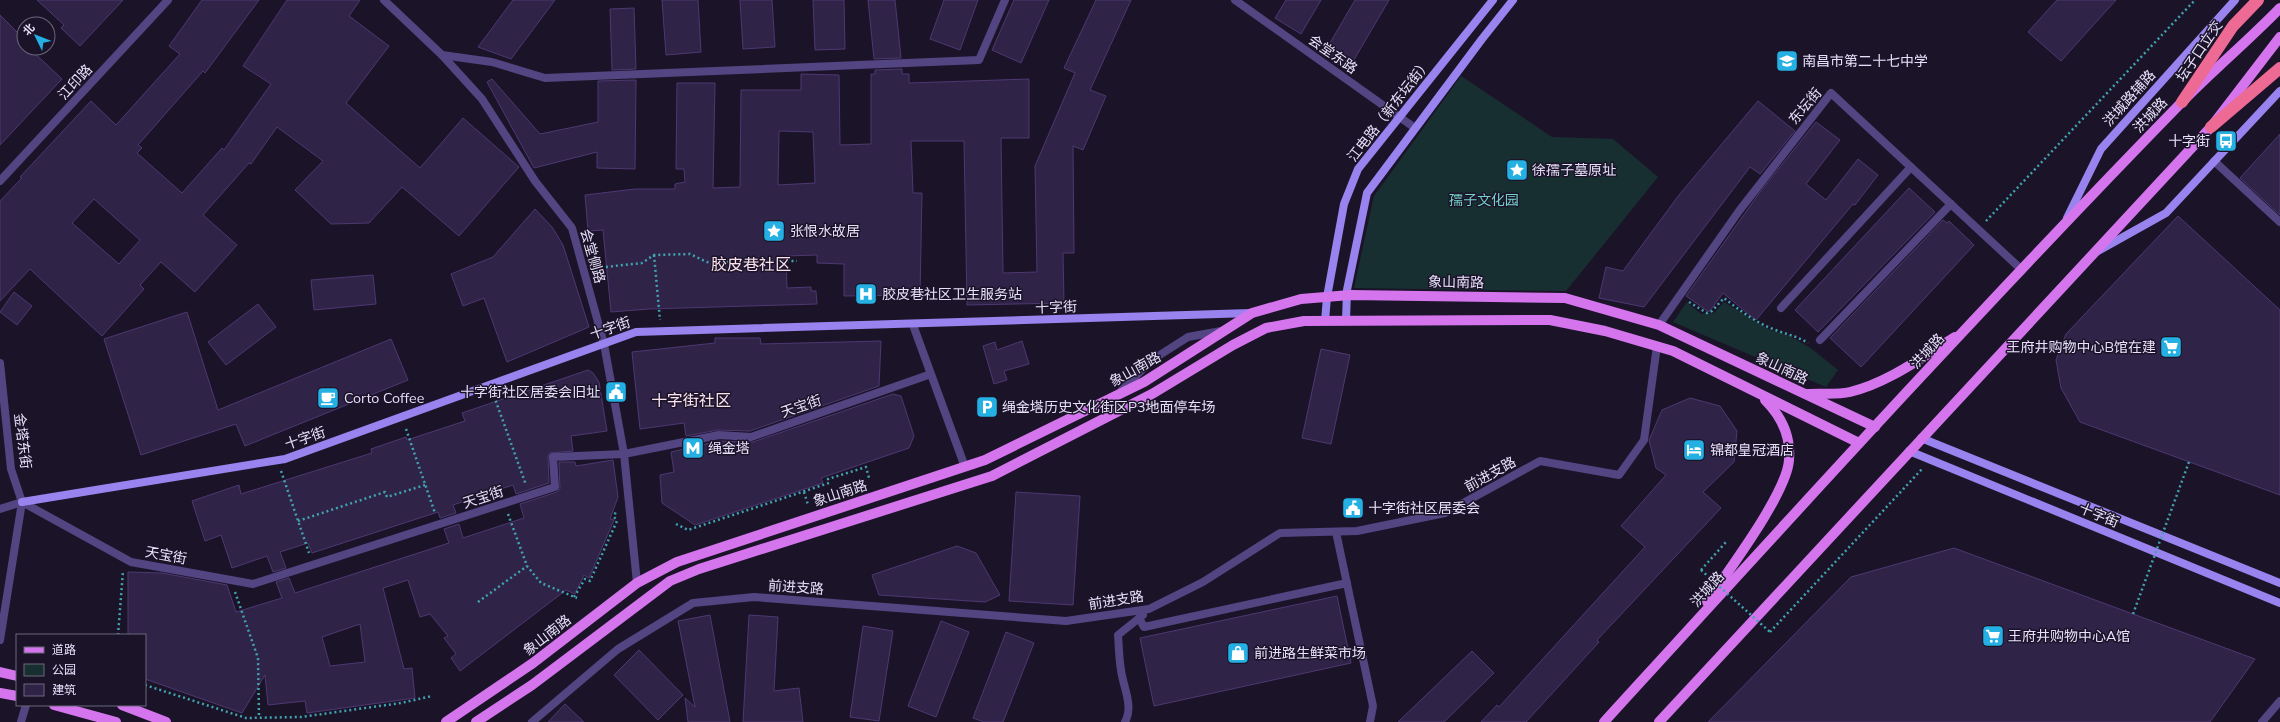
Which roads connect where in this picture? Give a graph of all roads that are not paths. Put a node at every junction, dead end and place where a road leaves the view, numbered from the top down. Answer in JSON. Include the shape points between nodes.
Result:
{"nodes":[{"id":1,"x":168,"y":0,"type":"edge"},
{"id":2,"x":384,"y":0,"type":"edge"},
{"id":3,"x":1005,"y":0,"type":"edge"},
{"id":4,"x":1235,"y":0,"type":"edge"},
{"id":5,"x":1494,"y":0,"type":"edge"},
{"id":6,"x":1513,"y":0,"type":"edge"},
{"id":7,"x":2235,"y":0,"type":"edge"},
{"id":8,"x":2258,"y":0,"type":"edge"},
{"id":9,"x":2280,"y":8,"type":"edge"},
{"id":10,"x":2280,"y":37,"type":"edge"},
{"id":11,"x":442,"y":55,"type":"junction"},
{"id":12,"x":2280,"y":68,"type":"edge"},
{"id":13,"x":2280,"y":91,"type":"edge"},
{"id":14,"x":2182,"y":102,"type":"junction"},
{"id":15,"x":1399,"y":117,"type":"junction"},
{"id":16,"x":2211,"y":127,"type":"junction"},
{"id":17,"x":1415,"y":128,"type":"junction"},
{"id":18,"x":2214,"y":161,"type":"junction"},
{"id":19,"x":1911,"y":167,"type":"junction"},
{"id":20,"x":0,"y":181,"type":"edge"},
{"id":21,"x":1951,"y":204,"type":"junction"},
{"id":22,"x":2280,"y":222,"type":"edge"},
{"id":23,"x":2063,"y":228,"type":"junction"},
{"id":24,"x":2091,"y":256,"type":"junction"},
{"id":25,"x":2022,"y":270,"type":"junction"},
{"id":26,"x":1347,"y":295,"type":"junction"},
{"id":27,"x":1327,"y":297,"type":"junction"},
{"id":28,"x":1781,"y":308,"type":"dead end"},
{"id":29,"x":1252,"y":313,"type":"junction"},
{"id":30,"x":1325,"y":321,"type":"junction"},
{"id":31,"x":1346,"y":321,"type":"junction"},
{"id":32,"x":913,"y":325,"type":"junction"},
{"id":33,"x":1659,"y":325,"type":"junction"},
{"id":34,"x":1225,"y":331,"type":"junction"},
{"id":35,"x":1965,"y":331,"type":"junction"},
{"id":36,"x":1820,"y":340,"type":"road end"},
{"id":37,"x":604,"y":344,"type":"junction"},
{"id":38,"x":1657,"y":346,"type":"junction"},
{"id":39,"x":0,"y":363,"type":"edge"},
{"id":40,"x":931,"y":374,"type":"junction"},
{"id":41,"x":1760,"y":394,"type":"junction"},
{"id":42,"x":1804,"y":394,"type":"junction"},
{"id":43,"x":1115,"y":397,"type":"junction"},
{"id":44,"x":1875,"y":427,"type":"junction"},
{"id":45,"x":1921,"y":438,"type":"junction"},
{"id":46,"x":1859,"y":443,"type":"junction"},
{"id":47,"x":1909,"y":451,"type":"junction"},
{"id":48,"x":624,"y":454,"type":"junction"},
{"id":49,"x":965,"y":467,"type":"junction"},
{"id":50,"x":22,"y":502,"type":"junction"},
{"id":51,"x":0,"y":509,"type":"edge"},
{"id":52,"x":1336,"y":532,"type":"junction"},
{"id":53,"x":637,"y":583,"type":"junction"},
{"id":54,"x":1347,"y":583,"type":"junction"},
{"id":55,"x":2280,"y":583,"type":"edge"},
{"id":56,"x":2280,"y":603,"type":"edge"},
{"id":57,"x":1149,"y":609,"type":"junction"},
{"id":58,"x":1139,"y":618,"type":"junction"},
{"id":59,"x":1689,"y":628,"type":"junction"},
{"id":60,"x":0,"y":640,"type":"edge"},
{"id":61,"x":0,"y":672,"type":"edge"},
{"id":62,"x":16,"y":676,"type":"edge"},
{"id":63,"x":0,"y":693,"type":"edge"},
{"id":64,"x":16,"y":696,"type":"edge"},
{"id":65,"x":2280,"y":701,"type":"edge"},
{"id":66,"x":26,"y":706,"type":"edge"},
{"id":67,"x":58,"y":706,"type":"edge"},
{"id":68,"x":125,"y":706,"type":"edge"},
{"id":69,"x":21,"y":720,"type":"edge"},
{"id":70,"x":116,"y":722,"type":"edge"},
{"id":71,"x":166,"y":722,"type":"edge"},
{"id":72,"x":446,"y":722,"type":"edge"},
{"id":73,"x":476,"y":722,"type":"edge"},
{"id":74,"x":532,"y":722,"type":"edge"},
{"id":75,"x":1125,"y":722,"type":"edge"},
{"id":76,"x":1370,"y":722,"type":"edge"},
{"id":77,"x":1604,"y":722,"type":"edge"},
{"id":78,"x":1658,"y":722,"type":"edge"},
{"id":79,"x":2262,"y":722,"type":"edge"}],
"edges":[{"from":1,"to":20,"type":"street","name":"江印路"},
{"from":2,"to":11,"type":"street","name":"会堂侧路"},
{"from":3,"to":11,"type":"street","via":[[979,60],[544,78],[492,62]]},
{"from":4,"to":15,"type":"street","name":"会堂东路"},
{"from":5,"to":15,"type":"street","name":"江电路（新东坛街）"},
{"from":6,"to":17,"type":"street"},
{"from":7,"to":23,"type":"street","name":"洪城路辅路","via":[[2101,149]]},
{"from":8,"to":14,"type":"highway","name":"坛子口立交","via":[[2233,26]]},
{"from":9,"to":14,"type":"main road","name":"洪城路"},
{"from":10,"to":16,"type":"main road"},
{"from":11,"to":37,"type":"street","name":"会堂侧路","via":[[482,98],[535,181],[572,228]]},
{"from":12,"to":16,"type":"highway"},
{"from":13,"to":18,"type":"street"},
{"from":14,"to":23,"type":"main road","name":"洪城路"},
{"from":15,"to":17,"type":"street","name":"会堂东路"},
{"from":15,"to":27,"type":"street","name":"江电路（新东坛街）","via":[[1358,169],[1344,204]]},
{"from":16,"to":24,"type":"main road"},
{"from":17,"to":26,"type":"street","via":[[1367,193]]},
{"from":18,"to":22,"type":"street"},
{"from":18,"to":24,"type":"street","via":[[2166,213]]},
{"from":19,"to":21,"type":"street","name":"东坛街"},
{"from":19,"to":28,"type":"street"},
{"from":19,"to":33,"type":"street","name":"东坛街","via":[[1831,93],[1739,211]]},
{"from":21,"to":25,"type":"street","name":"东坛街"},
{"from":21,"to":36,"type":"street"},
{"from":23,"to":25,"type":"main road","name":"洪城路"},
{"from":24,"to":45,"type":"main road"},
{"from":25,"to":35,"type":"main road","name":"洪城路"},
{"from":26,"to":27,"type":"main road","name":"象山南路"},
{"from":26,"to":31,"type":"street"},
{"from":26,"to":33,"type":"main road","name":"象山南路","via":[[1565,298]]},
{"from":27,"to":29,"type":"main road","name":"象山南路","via":[[1301,299]]},
{"from":27,"to":30,"type":"street","name":"江电路（新东坛街）"},
{"from":29,"to":32,"type":"street","name":"十字街"},
{"from":29,"to":34,"type":"main road","name":"象山南路"},
{"from":30,"to":31,"type":"main road","name":"象山南路"},
{"from":30,"to":73,"type":"main road","name":"象山南路","via":[[1304,321],[1266,328],[1152,394],[992,476],[699,569],[670,581],[532,685]]},
{"from":31,"to":38,"type":"main road","name":"象山南路","via":[[1550,320],[1605,331]]},
{"from":32,"to":37,"type":"street","name":"十字街","via":[[636,332]]},
{"from":32,"to":40,"type":"street"},
{"from":33,"to":42,"type":"main road","name":"象山南路"},
{"from":34,"to":43,"type":"main road","name":"象山南路","via":[[1144,382]]},
{"from":34,"to":43,"type":"street","via":[[1188,337],[1152,360]]},
{"from":35,"to":42,"type":"main road","via":[[1889,377],[1872,384],[1850,392]]},
{"from":35,"to":44,"type":"main road","name":"洪城路"},
{"from":37,"to":48,"type":"street","name":"会堂侧路"},
{"from":37,"to":50,"type":"street","name":"十字街","via":[[285,459]]},
{"from":38,"to":41,"type":"main road","name":"象山南路","via":[[1673,351]]},
{"from":38,"to":52,"type":"street","name":"前进支路","via":[[1644,440],[1619,475],[1540,461],[1445,513],[1357,531]]},
{"from":39,"to":50,"type":"street","name":"金塔东街","via":[[11,469]]},
{"from":40,"to":48,"type":"street","name":"天宝街","via":[[751,437],[719,435]]},
{"from":40,"to":49,"type":"street"},
{"from":41,"to":46,"type":"main road","name":"象山南路"},
{"from":41,"to":59,"type":"main road","via":[[1778,413],[1784,426],[1790,460],[1764,516]]},
{"from":42,"to":44,"type":"main road","name":"象山南路"},
{"from":43,"to":49,"type":"main road","name":"象山南路","via":[[985,460]]},
{"from":44,"to":46,"type":"main road","name":"洪城路"},
{"from":45,"to":47,"type":"main road"},
{"from":45,"to":55,"type":"street","name":"十字街"},
{"from":46,"to":59,"type":"main road","name":"洪城路"},
{"from":47,"to":56,"type":"street","name":"十字街"},
{"from":47,"to":78,"type":"main road"},
{"from":48,"to":50,"type":"street","name":"天宝街","via":[[553,457],[555,488],[253,584],[131,562]]},
{"from":48,"to":53,"type":"street","name":"会堂侧路"},
{"from":49,"to":53,"type":"main road","name":"象山南路","via":[[677,562]]},
{"from":50,"to":51,"type":"street"},
{"from":50,"to":60,"type":"street","name":"金塔东街"},
{"from":52,"to":54,"type":"street"},
{"from":52,"to":57,"type":"street","name":"前进支路","via":[[1280,533],[1203,582]]},
{"from":53,"to":72,"type":"main road","name":"象山南路","via":[[533,664]]},
{"from":54,"to":58,"type":"street","via":[[1144,627]]},
{"from":54,"to":76,"type":"street","via":[[1373,706]]},
{"from":57,"to":58,"type":"street"},
{"from":57,"to":74,"type":"street","name":"前进支路","via":[[1066,621],[754,597],[693,603],[618,649]]},
{"from":58,"to":75,"type":"street","via":[[1118,635],[1121,670],[1128,701],[1129,715]]},
{"from":59,"to":77,"type":"main road","name":"洪城路"},
{"from":61,"to":62,"type":"main road"},
{"from":63,"to":64,"type":"main road"},
{"from":65,"to":79,"type":"street"},
{"from":66,"to":69,"type":"street"},
{"from":67,"to":70,"type":"main road"},
{"from":68,"to":71,"type":"main road"}]}
